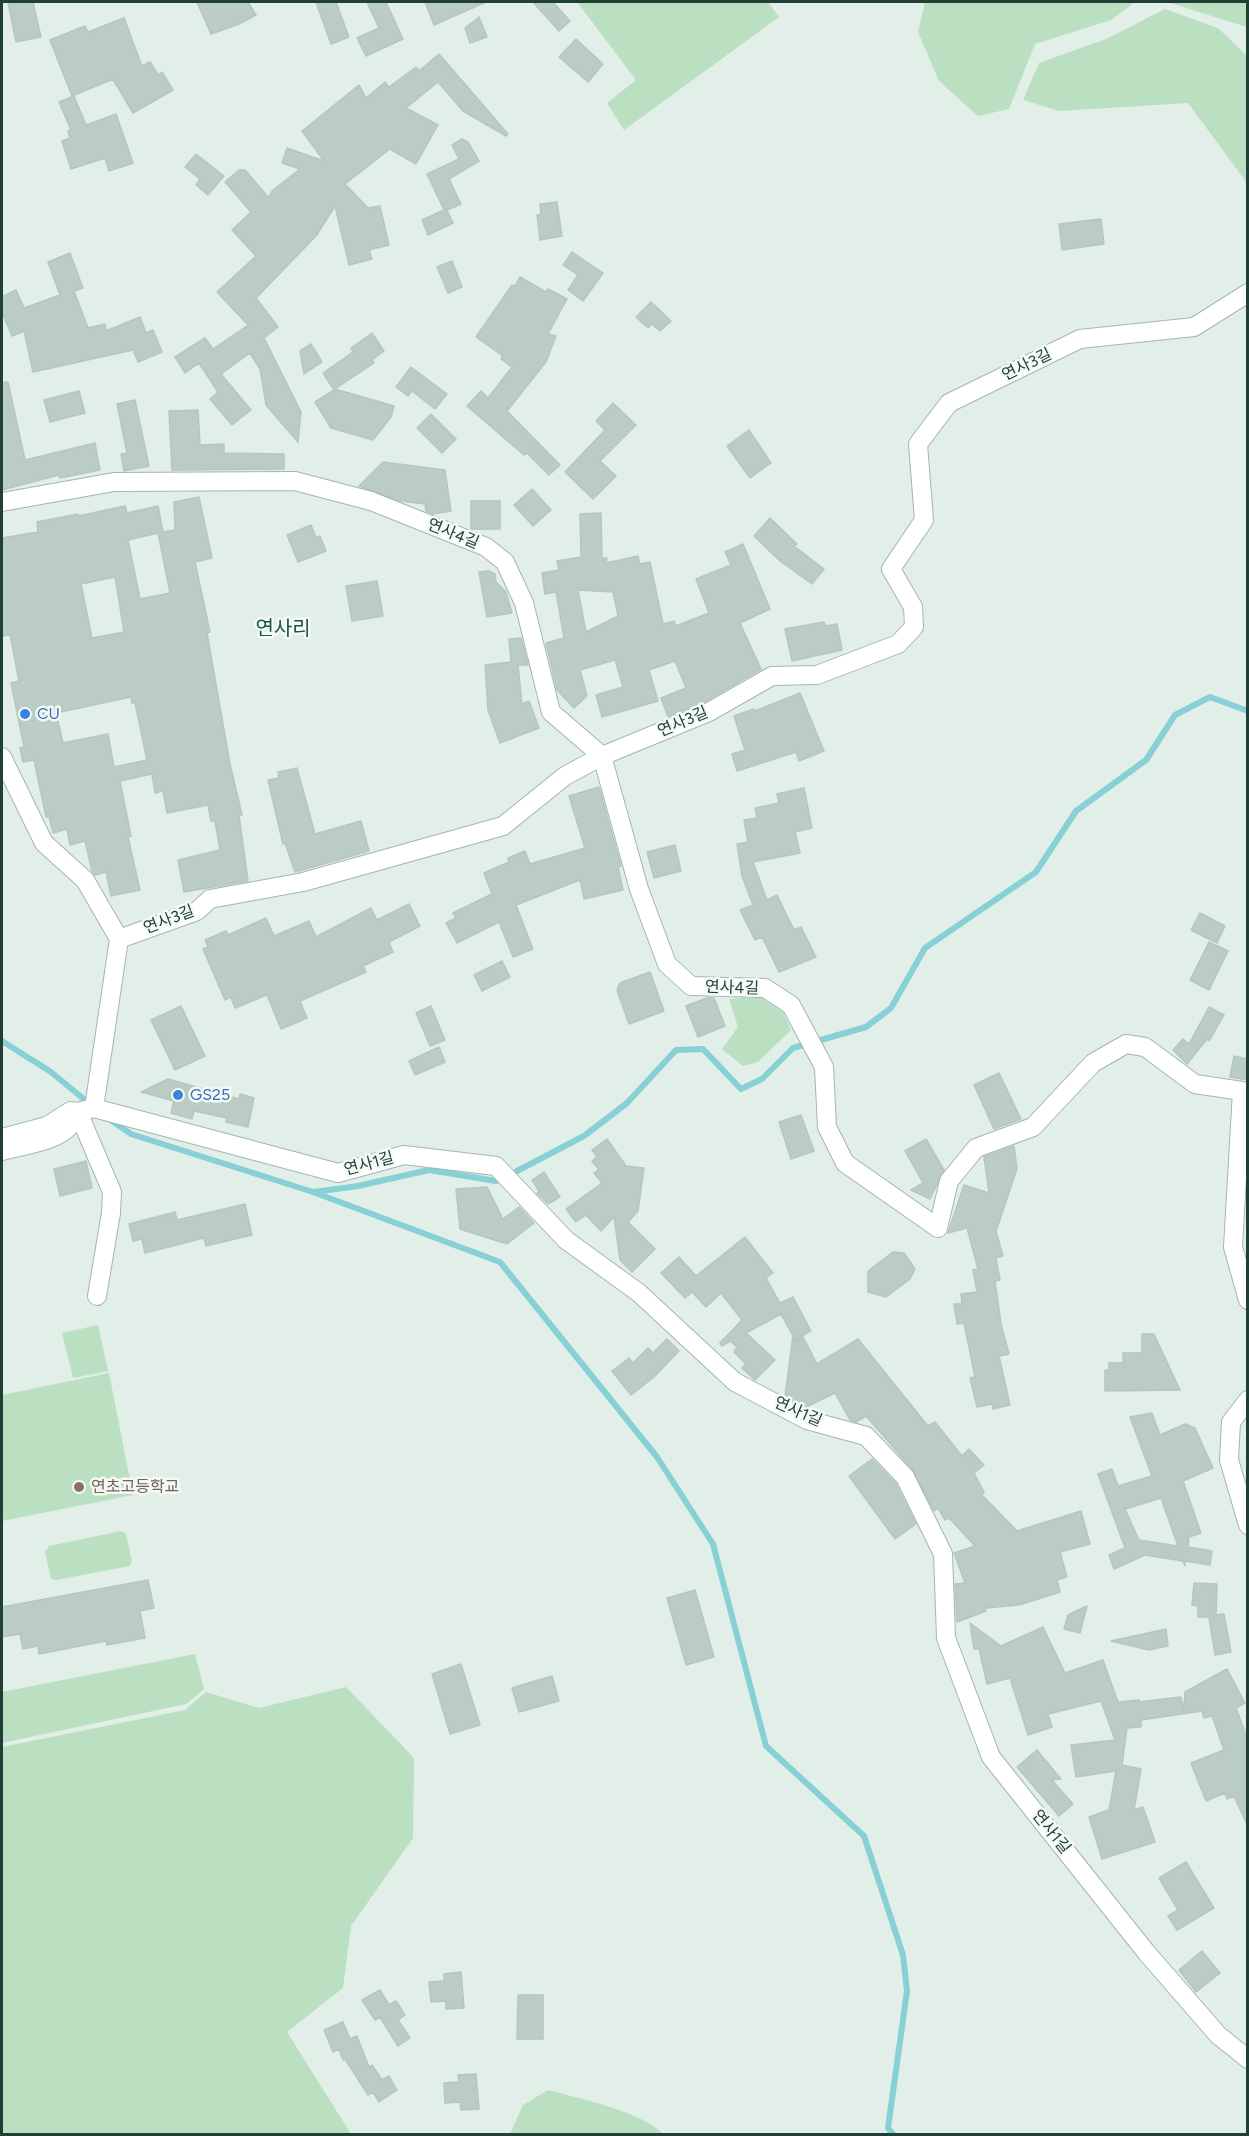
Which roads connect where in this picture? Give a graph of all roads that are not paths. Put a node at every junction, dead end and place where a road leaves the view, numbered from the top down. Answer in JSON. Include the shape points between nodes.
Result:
{"nodes":[{"id":1,"x":1248,"y":293,"type":"edge"},
{"id":2,"x":2,"y":502,"type":"edge"},
{"id":3,"x":602,"y":756,"type":"junction"},
{"id":4,"x":2,"y":757,"type":"edge"},
{"id":5,"x":119,"y":939,"type":"junction"},
{"id":6,"x":86,"y":1110,"type":"junction"},
{"id":7,"x":2,"y":1138,"type":"edge"},
{"id":8,"x":2,"y":1151,"type":"edge"},
{"id":9,"x":97,"y":1296,"type":"dead end"},
{"id":10,"x":1248,"y":1300,"type":"edge"},
{"id":11,"x":1248,"y":1400,"type":"edge"},
{"id":12,"x":1248,"y":1525,"type":"edge"},
{"id":13,"x":1248,"y":2059,"type":"edge"}],
"edges":[{"from":1,"to":3,"type":"street","name":"연사3길","via":[[1194,327],[1080,339],[949,403],[918,444],[924,520],[891,569],[913,607],[914,627],[898,644],[817,675],[772,676],[710,712]]},
{"from":2,"to":3,"type":"street","name":"연사4길","via":[[114,482],[295,481],[371,501],[486,547],[505,562],[524,603],[551,712]]},
{"from":3,"to":5,"type":"street","name":"연사3길","via":[[565,776],[503,826],[303,882],[210,899],[197,911]]},
{"from":3,"to":10,"type":"street","name":"연사4길","via":[[639,889],[667,964],[691,986],[765,988],[791,1005],[824,1067],[827,1127],[845,1163],[938,1228],[949,1181],[976,1148],[1033,1127],[1093,1063],[1126,1044],[1145,1047],[1195,1084],[1242,1091],[1233,1247]]},
{"from":4,"to":5,"type":"street","via":[[44,843],[85,880]]},
{"from":5,"to":6,"type":"street"},
{"from":6,"to":7,"type":"street","via":[[71,1111],[47,1126]]},
{"from":6,"to":8,"type":"street","via":[[52,1138]]},
{"from":6,"to":9,"type":"street","via":[[112,1192]]},
{"from":6,"to":13,"type":"street","name":"연사1길","via":[[116,1113],[338,1173],[404,1155],[496,1166],[566,1240],[639,1293],[735,1382],[807,1420],[866,1436],[905,1477],[943,1554],[946,1638],[991,1757],[1146,1952],[1218,2035]]},
{"from":11,"to":12,"type":"street","via":[[1231,1422],[1229,1460]]}]}
